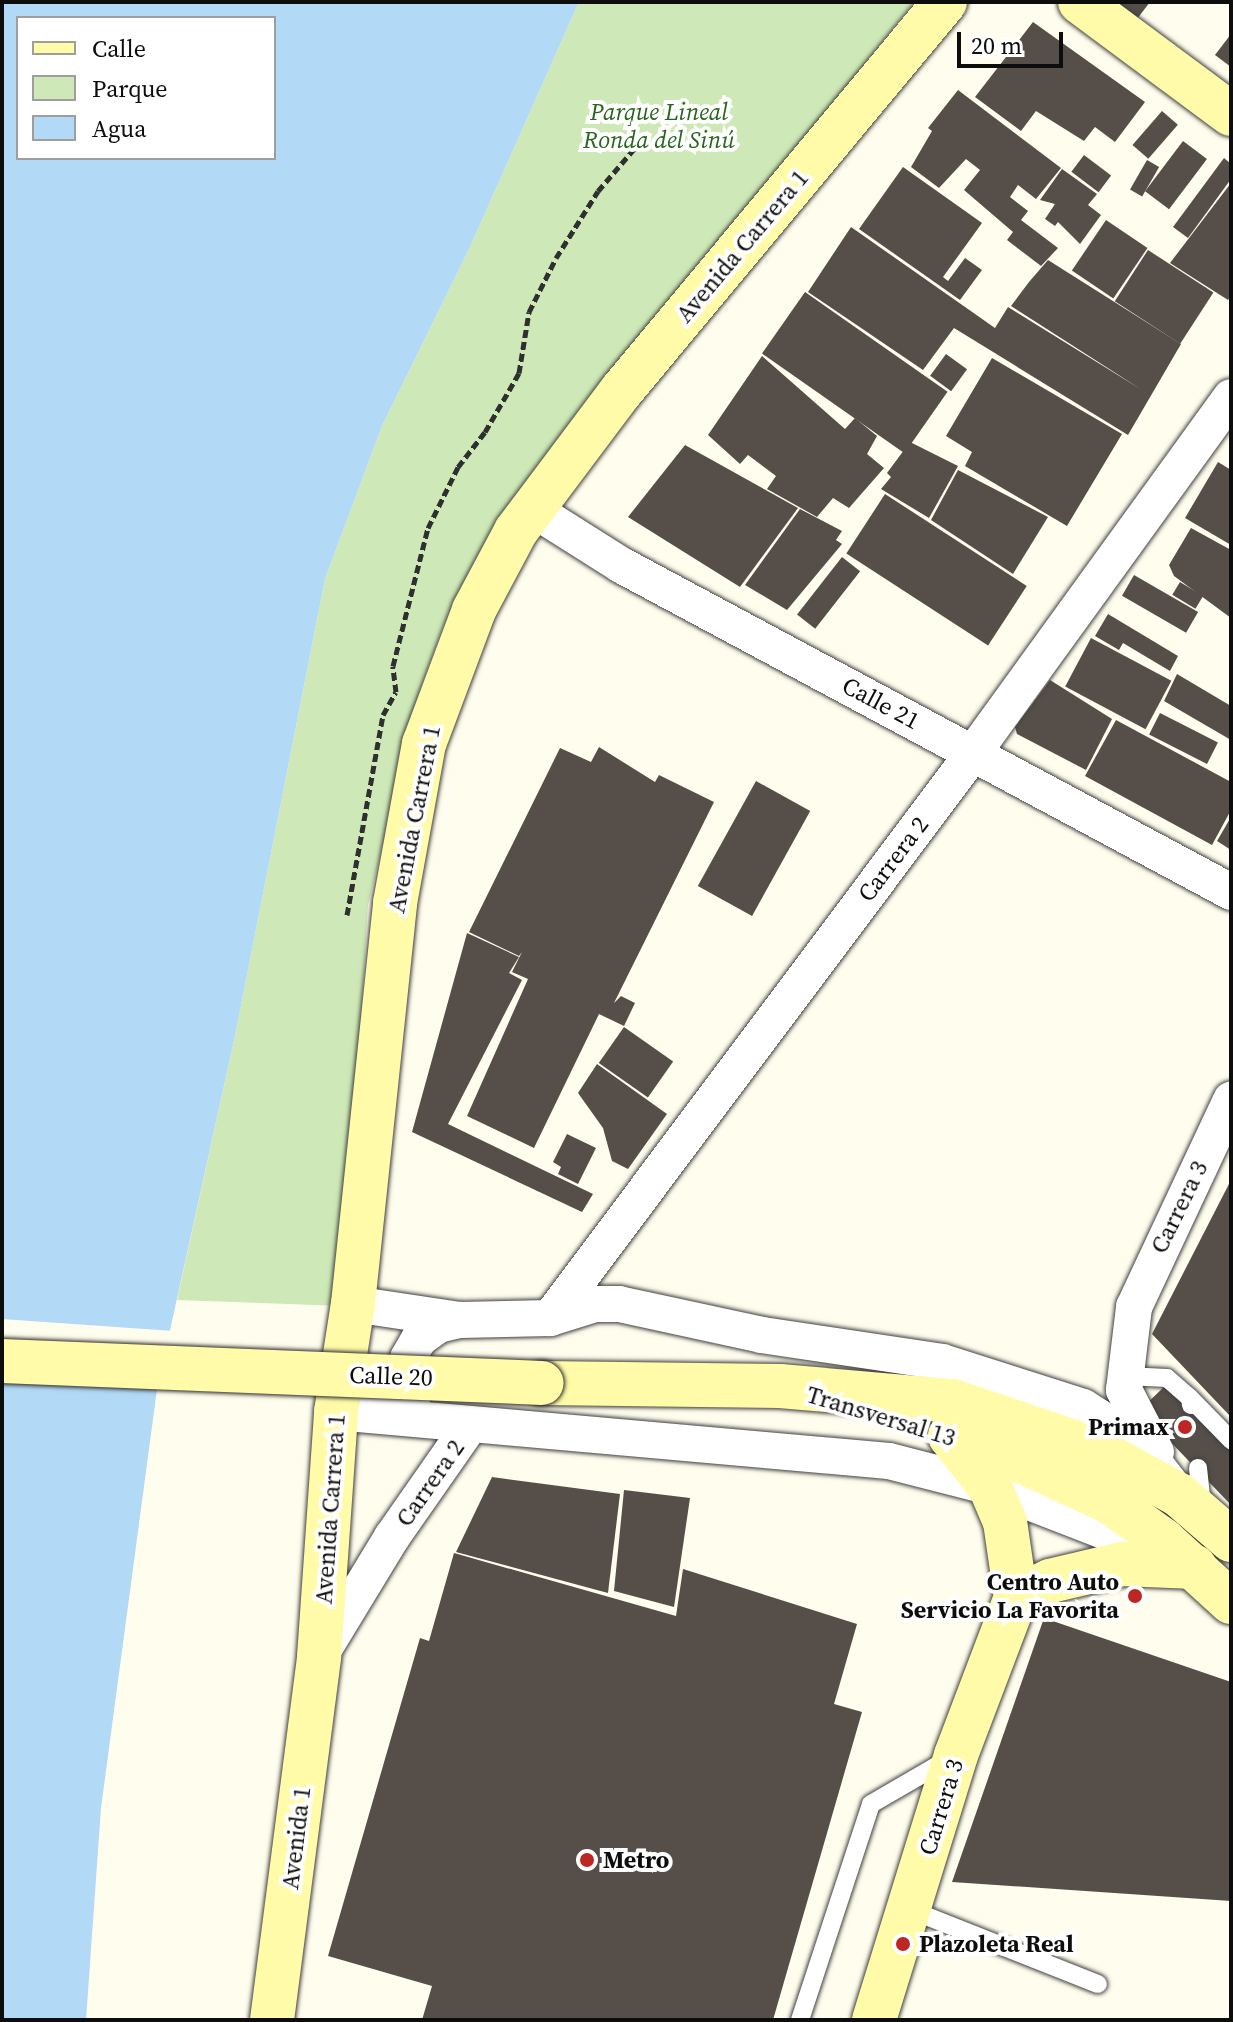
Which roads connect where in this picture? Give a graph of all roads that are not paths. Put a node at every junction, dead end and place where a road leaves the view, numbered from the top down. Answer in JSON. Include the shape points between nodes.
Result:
{"nodes":[{"id":1,"x":945,"y":2,"type":"edge"},
{"id":2,"x":1080,"y":2,"type":"edge"},
{"id":3,"x":1231,"y":114,"type":"edge"},
{"id":4,"x":1231,"y":397,"type":"edge"},
{"id":5,"x":534,"y":510,"type":"junction"},
{"id":6,"x":974,"y":752,"type":"junction"},
{"id":7,"x":1231,"y":892,"type":"edge"},
{"id":8,"x":1231,"y":1100,"type":"edge"},
{"id":9,"x":353,"y":1304,"type":"junction"},
{"id":10,"x":550,"y":1318,"type":"junction"},
{"id":11,"x":460,"y":1320,"type":"junction"},
{"id":12,"x":2,"y":1361,"type":"edge"},
{"id":13,"x":1126,"y":1376,"type":"junction"},
{"id":14,"x":780,"y":1386,"type":"junction"},
{"id":15,"x":336,"y":1412,"type":"junction"},
{"id":16,"x":426,"y":1420,"type":"junction"},
{"id":17,"x":470,"y":1425,"type":"junction"},
{"id":18,"x":950,"y":1436,"type":"junction"},
{"id":19,"x":1231,"y":1440,"type":"edge"},
{"id":20,"x":990,"y":1487,"type":"junction"},
{"id":21,"x":1203,"y":1505,"type":"edge"},
{"id":22,"x":1195,"y":1567,"type":"junction"},
{"id":23,"x":1016,"y":1597,"type":"junction"},
{"id":24,"x":1231,"y":1602,"type":"edge"},
{"id":25,"x":319,"y":1657,"type":"junction"},
{"id":26,"x":956,"y":1755,"type":"junction"},
{"id":27,"x":911,"y":1910,"type":"junction"},
{"id":28,"x":1098,"y":1984,"type":"dead end"},
{"id":29,"x":272,"y":2020,"type":"edge"},
{"id":30,"x":800,"y":2020,"type":"edge"},
{"id":31,"x":874,"y":2020,"type":"edge"}],
"edges":[{"from":1,"to":5,"type":"street","name":"Avenida Carrera 1","via":[[622,390]]},
{"from":2,"to":3,"type":"street"},
{"from":4,"to":6,"type":"street","name":"Carrera 2"},
{"from":5,"to":6,"type":"street","name":"Calle 21","via":[[621,565]]},
{"from":5,"to":9,"type":"street","name":"Avenida Carrera 1","via":[[503,552],[474,610],[424,744],[395,903]]},
{"from":6,"to":7,"type":"street","name":"Calle 21"},
{"from":6,"to":10,"type":"street","name":"Carrera 2"},
{"from":8,"to":13,"type":"street","name":"Carrera 3","via":[[1134,1307]]},
{"from":9,"to":11,"type":"street"},
{"from":9,"to":15,"type":"street","name":"Avenida Carrera 1"},
{"from":10,"to":11,"type":"street"},
{"from":10,"to":21,"type":"street","via":[[595,1304],[619,1304],[762,1335],[942,1362],[1083,1407],[1139,1443]]},
{"from":11,"to":16,"type":"street","via":[[438,1325],[419,1339],[408,1358],[405,1380],[411,1403]]},
{"from":12,"to":14,"type":"street","name":"Calle 20","bridge":true,"via":[[542,1383]]},
{"from":13,"to":19,"type":"lane","via":[[1167,1378]]},
{"from":13,"to":21,"type":"street","name":"Carrera 3","via":[[1125,1394]]},
{"from":14,"to":18,"type":"street","name":"Transversal 13"},
{"from":14,"to":21,"type":"street","name":"Transversal 13","via":[[953,1401],[1095,1449]]},
{"from":15,"to":16,"type":"street","name":"Carrera 2"},
{"from":15,"to":25,"type":"street","name":"Avenida Carrera 1"},
{"from":16,"to":17,"type":"street","name":"Carrera 2"},
{"from":17,"to":20,"type":"street","via":[[889,1461]]},
{"from":17,"to":25,"type":"street","name":"Carrera 2","via":[[392,1537]]},
{"from":18,"to":20,"type":"street","name":"Carrera 3"},
{"from":18,"to":22,"type":"street","name":"Transversal 13","via":[[1010,1456],[1110,1502]]},
{"from":20,"to":22,"type":"street"},
{"from":20,"to":23,"type":"street","name":"Carrera 3","via":[[1008,1534]]},
{"from":22,"to":23,"type":"street","via":[[1109,1566],[1050,1581]]},
{"from":22,"to":24,"type":"street","name":"Transversal 13"},
{"from":23,"to":26,"type":"street","name":"Carrera 3"},
{"from":25,"to":29,"type":"street","name":"Avenida 1"},
{"from":26,"to":27,"type":"street","name":"Carrera 3"},
{"from":26,"to":30,"type":"lane","via":[[871,1804]]},
{"from":27,"to":28,"type":"lane"},
{"from":27,"to":31,"type":"street","name":"Carrera 3"}]}
